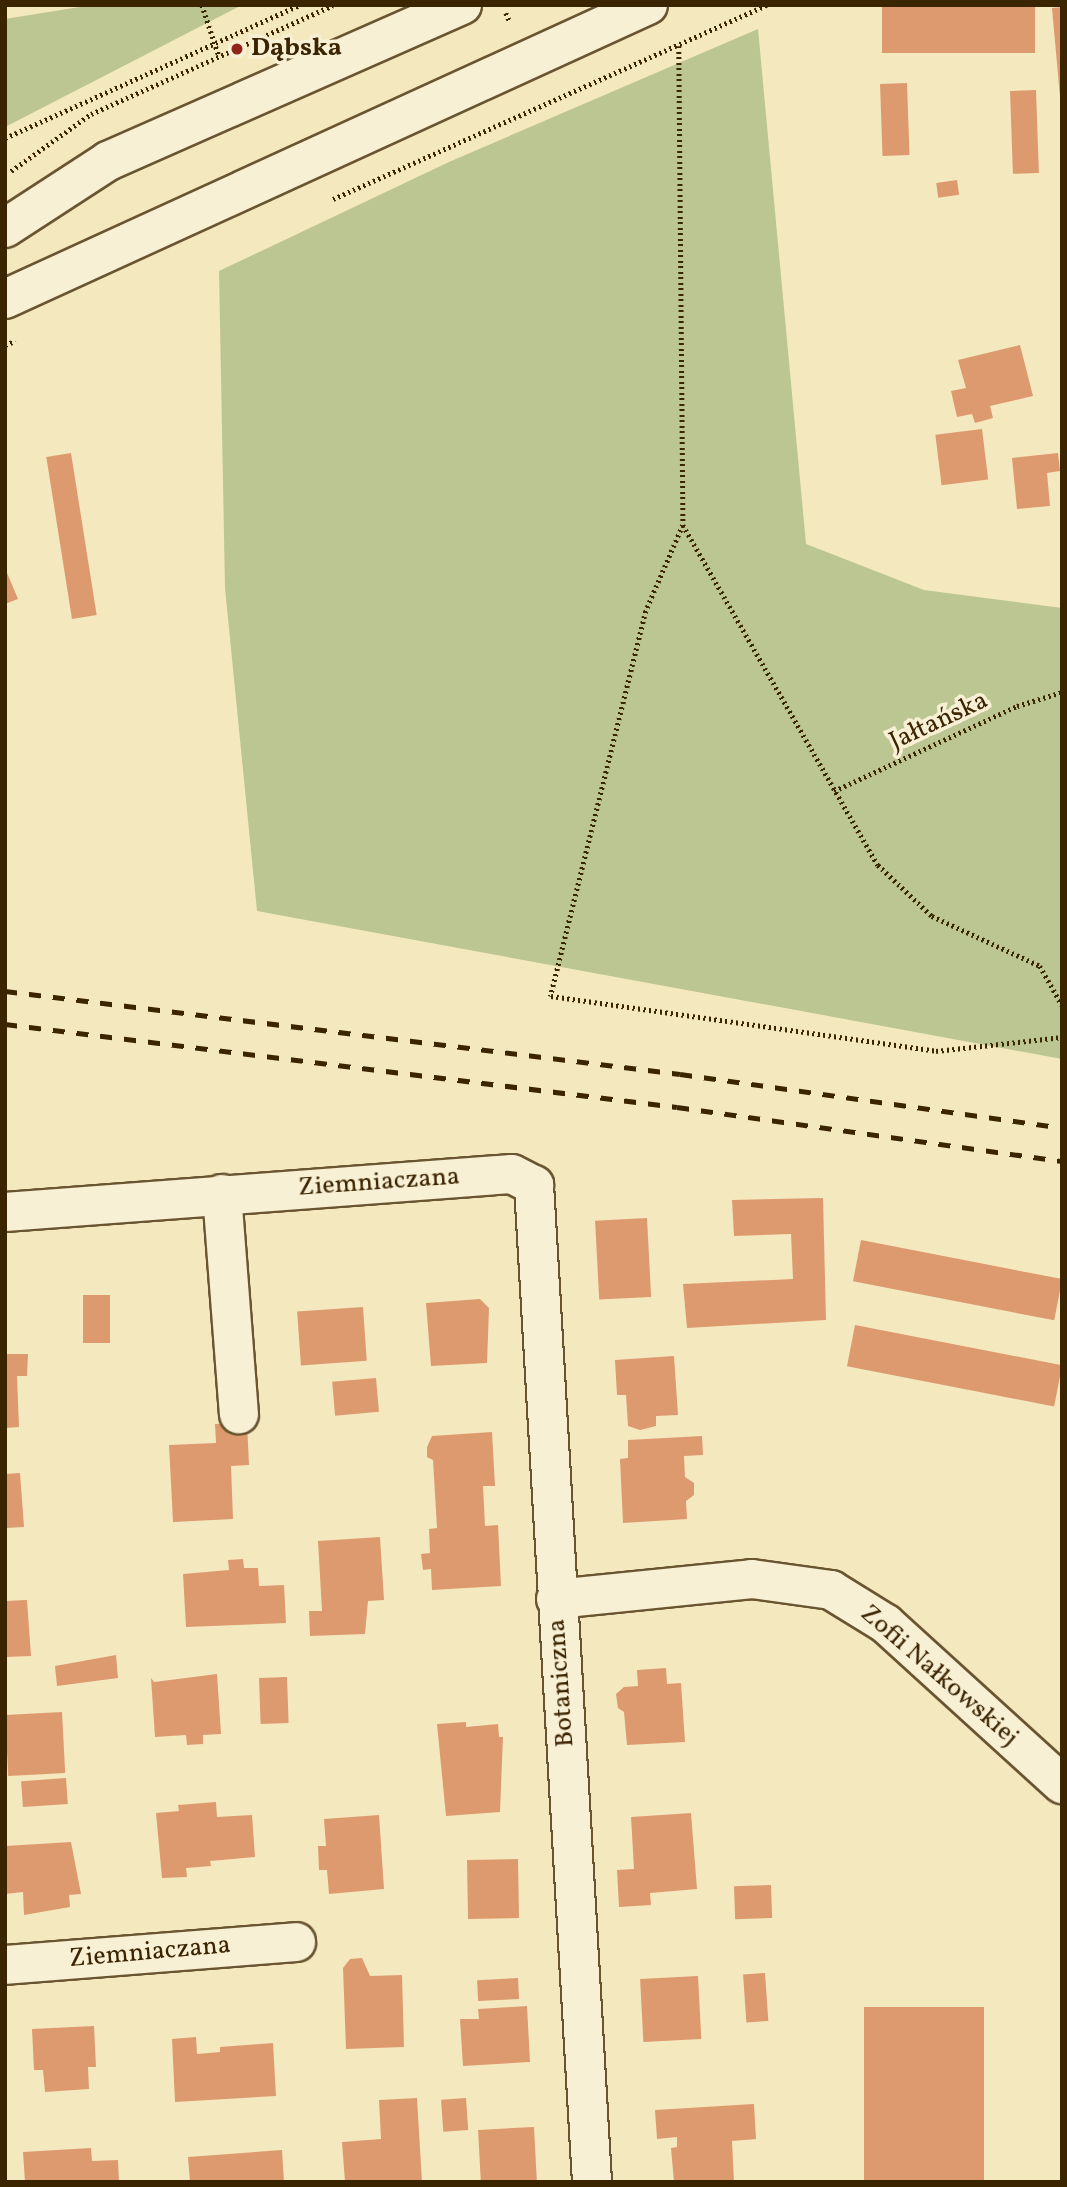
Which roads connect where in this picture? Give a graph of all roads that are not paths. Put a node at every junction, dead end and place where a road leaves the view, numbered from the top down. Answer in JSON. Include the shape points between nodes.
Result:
{"nodes":[{"id":1,"x":462,"y":5,"type":"edge"},
{"id":2,"x":647,"y":5,"type":"edge"},
{"id":3,"x":5,"y":228,"type":"edge"},
{"id":4,"x":5,"y":299,"type":"edge"},
{"id":5,"x":534,"y":1185,"type":"joint"},
{"id":6,"x":222,"y":1194,"type":"junction"},
{"id":7,"x":5,"y":1212,"type":"edge"},
{"id":8,"x":239,"y":1414,"type":"dead end"},
{"id":9,"x":556,"y":1599,"type":"junction"},
{"id":10,"x":1062,"y":1784,"type":"edge"},
{"id":11,"x":296,"y":1942,"type":"dead end"},
{"id":12,"x":5,"y":1965,"type":"edge"},
{"id":13,"x":592,"y":2182,"type":"edge"}],
"edges":[{"from":1,"to":3,"type":"street","via":[[108,161]]},
{"from":2,"to":4,"type":"street"},
{"from":5,"to":6,"type":"street","name":"Ziemniaczana","via":[[512,1174]]},
{"from":5,"to":9,"type":"street","name":"Botaniczna"},
{"from":6,"to":7,"type":"street","name":"Ziemniaczana"},
{"from":6,"to":8,"type":"street"},
{"from":9,"to":10,"type":"street","name":"Zofii Nałkowskiej","via":[[752,1579],[831,1590],[886,1624]]},
{"from":9,"to":13,"type":"street","name":"Botaniczna"},
{"from":11,"to":12,"type":"street","name":"Ziemniaczana"}]}
